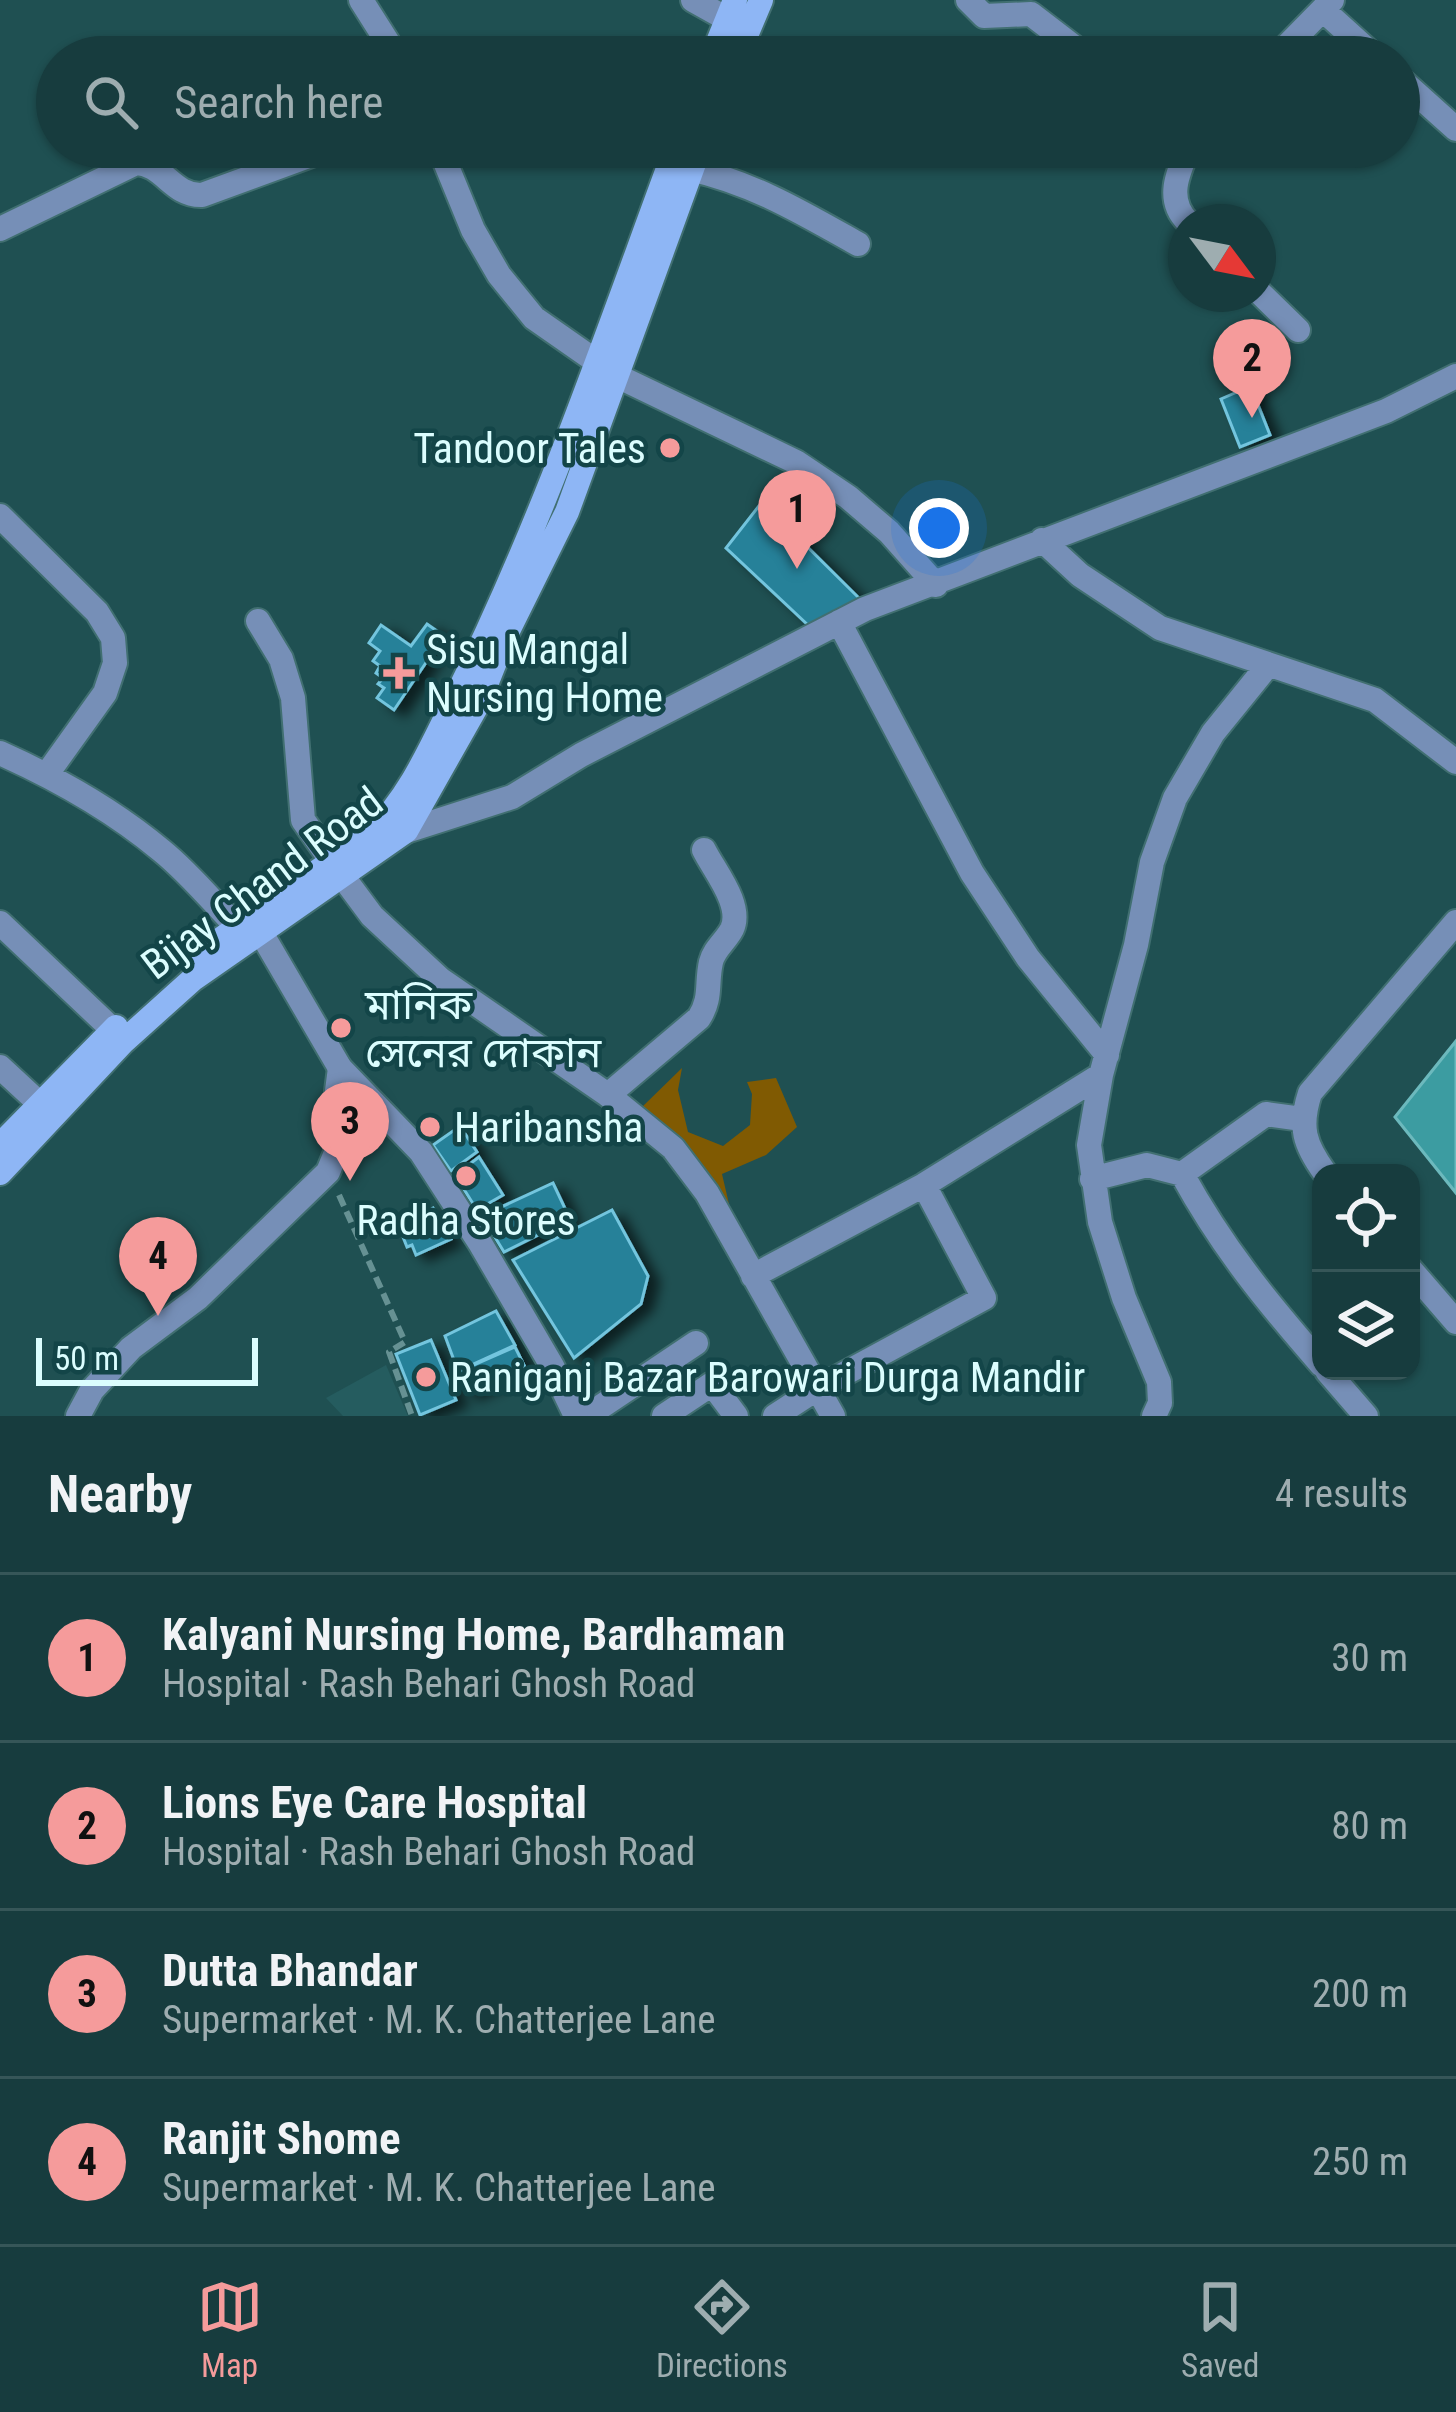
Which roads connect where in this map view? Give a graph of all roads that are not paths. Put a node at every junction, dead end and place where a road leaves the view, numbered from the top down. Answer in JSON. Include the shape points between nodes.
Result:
{"nodes":[{"id":1,"x":361,"y":0,"type":"edge"},
{"id":2,"x":693,"y":0,"type":"edge"},
{"id":3,"x":761,"y":0,"type":"edge"},
{"id":4,"x":968,"y":0,"type":"edge"},
{"id":5,"x":1328,"y":5,"type":"edge"},
{"id":6,"x":731,"y":9,"type":"edge"},
{"id":7,"x":384,"y":36,"type":"edge"},
{"id":8,"x":746,"y":36,"type":"edge"},
{"id":9,"x":1060,"y":36,"type":"edge"},
{"id":10,"x":1297,"y":36,"type":"edge"},
{"id":11,"x":1357,"y":36,"type":"edge"},
{"id":12,"x":1420,"y":97,"type":"edge"},
{"id":13,"x":1456,"y":129,"type":"edge"},
{"id":14,"x":126,"y":168,"type":"edge"},
{"id":15,"x":154,"y":168,"type":"edge"},
{"id":16,"x":276,"y":168,"type":"edge"},
{"id":17,"x":448,"y":168,"type":"edge"},
{"id":18,"x":684,"y":168,"type":"edge"},
{"id":19,"x":717,"y":168,"type":"edge"},
{"id":20,"x":1183,"y":168,"type":"edge"},
{"id":21,"x":1177,"y":204,"type":"edge"},
{"id":22,"x":0,"y":229,"type":"edge"},
{"id":23,"x":858,"y":244,"type":"dead end"},
{"id":24,"x":1276,"y":309,"type":"edge"},
{"id":25,"x":1298,"y":330,"type":"dead end"},
{"id":26,"x":607,"y":368,"type":"junction"},
{"id":27,"x":1456,"y":376,"type":"edge"},
{"id":28,"x":0,"y":516,"type":"edge"},
{"id":29,"x":1042,"y":540,"type":"junction"},
{"id":30,"x":936,"y":585,"type":"junction"},
{"id":31,"x":258,"y":621,"type":"dead end"},
{"id":32,"x":839,"y":622,"type":"junction"},
{"id":33,"x":1268,"y":665,"type":"junction"},
{"id":34,"x":0,"y":753,"type":"edge"},
{"id":35,"x":1456,"y":762,"type":"edge"},
{"id":36,"x":47,"y":774,"type":"junction"},
{"id":37,"x":406,"y":831,"type":"junction"},
{"id":38,"x":704,"y":850,"type":"dead end"},
{"id":39,"x":337,"y":868,"type":"junction"},
{"id":40,"x":1456,"y":922,"type":"edge"},
{"id":41,"x":0,"y":923,"type":"edge"},
{"id":42,"x":248,"y":928,"type":"junction"},
{"id":43,"x":112,"y":1030,"type":"junction"},
{"id":44,"x":1104,"y":1065,"type":"junction"},
{"id":45,"x":0,"y":1067,"type":"edge"},
{"id":46,"x":340,"y":1068,"type":"junction"},
{"id":47,"x":608,"y":1095,"type":"junction"},
{"id":48,"x":40,"y":1104,"type":"junction"},
{"id":49,"x":1302,"y":1118,"type":"junction"},
{"id":50,"x":0,"y":1145,"type":"edge"},
{"id":51,"x":1318,"y":1164,"type":"edge"},
{"id":52,"x":0,"y":1173,"type":"edge"},
{"id":53,"x":1182,"y":1174,"type":"junction"},
{"id":54,"x":1092,"y":1179,"type":"junction"},
{"id":55,"x":924,"y":1185,"type":"junction"},
{"id":56,"x":1413,"y":1272,"type":"edge"},
{"id":57,"x":754,"y":1276,"type":"junction"},
{"id":58,"x":1456,"y":1322,"type":"edge"},
{"id":59,"x":696,"y":1343,"type":"dead end"},
{"id":60,"x":1312,"y":1354,"type":"edge"},
{"id":61,"x":1335,"y":1380,"type":"edge"},
{"id":62,"x":818,"y":1388,"type":"junction"},
{"id":63,"x":78,"y":1416,"type":"edge"},
{"id":64,"x":576,"y":1416,"type":"edge"},
{"id":65,"x":587,"y":1416,"type":"edge"},
{"id":66,"x":664,"y":1416,"type":"edge"},
{"id":67,"x":736,"y":1416,"type":"edge"},
{"id":68,"x":775,"y":1416,"type":"edge"},
{"id":69,"x":833,"y":1416,"type":"edge"},
{"id":70,"x":1154,"y":1416,"type":"edge"},
{"id":71,"x":1366,"y":1416,"type":"edge"}],
"edges":[{"from":1,"to":7,"type":"street"},
{"from":2,"to":6,"type":"street"},
{"from":3,"to":8,"type":"main road"},
{"from":4,"to":9,"type":"street","via":[[984,16],[1031,14]]},
{"from":5,"to":10,"type":"street"},
{"from":5,"to":11,"type":"street"},
{"from":12,"to":13,"type":"street"},
{"from":14,"to":22,"type":"street"},
{"from":15,"to":16,"type":"street","via":[[188,195],[202,195]]},
{"from":17,"to":26,"type":"street","via":[[499,275],[534,318]]},
{"from":18,"to":26,"type":"main road","name":"Bijay Chand Road"},
{"from":19,"to":23,"type":"street"},
{"from":20,"to":21,"type":"street"},
{"from":24,"to":25,"type":"street"},
{"from":26,"to":30,"type":"street","via":[[848,496]]},
{"from":26,"to":37,"type":"main road","name":"Bijay Chand Road","via":[[567,512],[478,702]]},
{"from":26,"to":39,"type":"main road","name":"Bijay Chand Road","via":[[419,770],[389,816]]},
{"from":27,"to":29,"type":"street","via":[[1386,411]]},
{"from":28,"to":36,"type":"street","via":[[113,638],[116,663],[105,692]]},
{"from":29,"to":30,"type":"street"},
{"from":29,"to":33,"type":"street","via":[[1160,628]]},
{"from":30,"to":32,"type":"street"},
{"from":31,"to":39,"type":"street","via":[[293,698],[303,820]]},
{"from":32,"to":37,"type":"street","via":[[512,797]]},
{"from":32,"to":44,"type":"street","via":[[972,873]]},
{"from":33,"to":35,"type":"street","via":[[1375,700]]},
{"from":33,"to":44,"type":"street","via":[[1213,733],[1175,798]]},
{"from":34,"to":36,"type":"street"},
{"from":36,"to":42,"type":"street","via":[[108,810]]},
{"from":37,"to":39,"type":"main road","name":"Bijay Chand Road"},
{"from":38,"to":47,"type":"street","via":[[735,924],[710,966],[709,1002]]},
{"from":39,"to":42,"type":"main road","name":"Bijay Chand Road"},
{"from":39,"to":47,"type":"street","via":[[372,916],[440,979]]},
{"from":40,"to":49,"type":"street","via":[[1310,1093]]},
{"from":41,"to":43,"type":"street"},
{"from":42,"to":43,"type":"main road","name":"Bijay Chand Road","via":[[184,965]]},
{"from":42,"to":46,"type":"street"},
{"from":42,"to":52,"type":"main road","name":"Bijay Chand Road","via":[[123,1042]]},
{"from":43,"to":48,"type":"main road","name":"Bijay Chand Road"},
{"from":44,"to":54,"type":"street","via":[[1089,1145]]},
{"from":44,"to":55,"type":"street"},
{"from":45,"to":48,"type":"street"},
{"from":46,"to":63,"type":"street","via":[[347,1126],[328,1172],[198,1298],[131,1348]]},
{"from":46,"to":64,"type":"street","via":[[421,1152]]},
{"from":47,"to":57,"type":"street","via":[[673,1148]]},
{"from":48,"to":50,"type":"main road","name":"Bijay Chand Road"},
{"from":49,"to":51,"type":"street","via":[[1304,1144]]},
{"from":49,"to":53,"type":"street","via":[[1266,1114]]},
{"from":53,"to":54,"type":"street","via":[[1147,1165]]},
{"from":53,"to":60,"type":"street","via":[[1214,1232]]},
{"from":54,"to":70,"type":"street","via":[[1124,1298],[1159,1382]]},
{"from":55,"to":57,"type":"street"},
{"from":55,"to":62,"type":"street","via":[[983,1298]]},
{"from":56,"to":58,"type":"street"},
{"from":57,"to":62,"type":"street"},
{"from":59,"to":65,"type":"street"},
{"from":61,"to":71,"type":"street"},
{"from":62,"to":68,"type":"street"},
{"from":62,"to":69,"type":"street"},
{"from":66,"to":67,"type":"street","via":[[712,1384]]}]}
